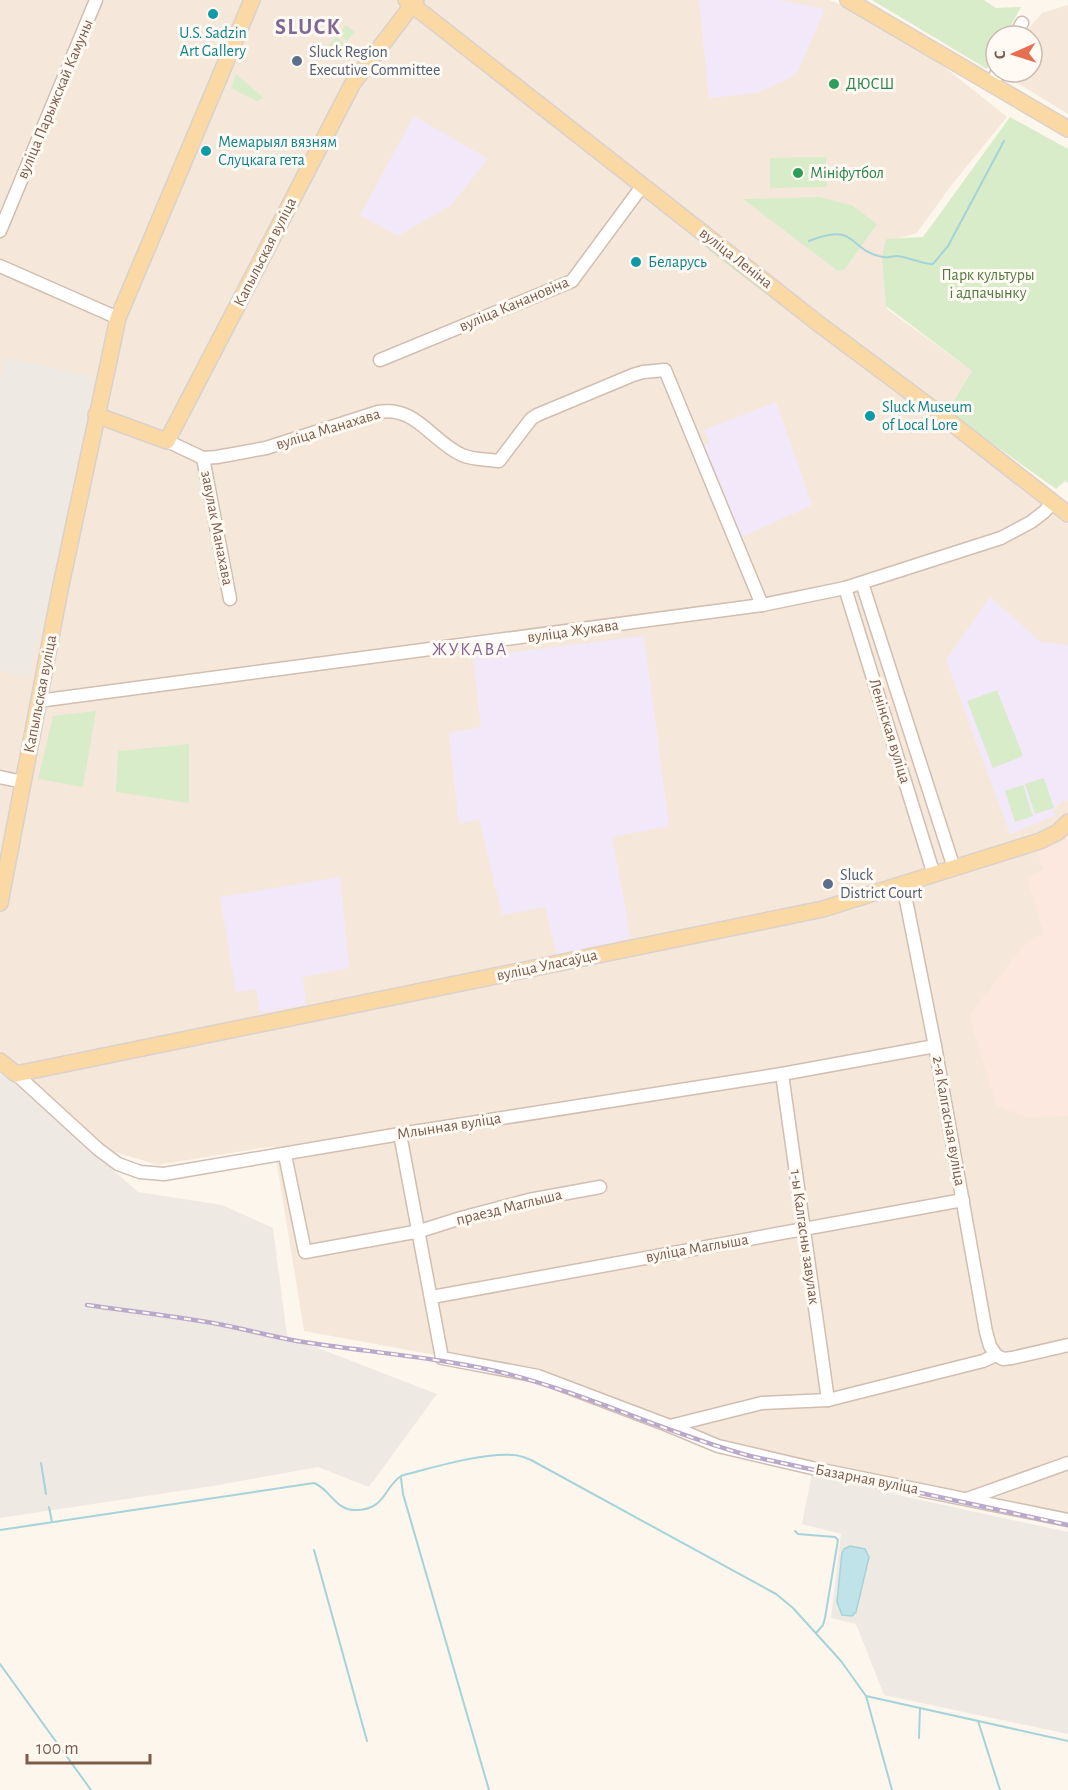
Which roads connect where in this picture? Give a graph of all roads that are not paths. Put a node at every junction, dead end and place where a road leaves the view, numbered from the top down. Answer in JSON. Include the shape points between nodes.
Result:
{"nodes":[{"id":1,"x":96,"y":0,"type":"edge"},
{"id":2,"x":252,"y":0,"type":"edge"},
{"id":3,"x":848,"y":0,"type":"edge"},
{"id":4,"x":411,"y":2,"type":"edge"},
{"id":5,"x":984,"y":73,"type":"edge"},
{"id":6,"x":1002,"y":84,"type":"edge"},
{"id":7,"x":1068,"y":129,"type":"edge"},
{"id":8,"x":643,"y":185,"type":"junction"},
{"id":9,"x":0,"y":231,"type":"edge"},
{"id":10,"x":1,"y":269,"type":"edge"},
{"id":11,"x":118,"y":318,"type":"junction"},
{"id":12,"x":380,"y":360,"type":"dead end"},
{"id":13,"x":96,"y":415,"type":"junction"},
{"id":14,"x":167,"y":441,"type":"junction"},
{"id":15,"x":203,"y":458,"type":"junction"},
{"id":16,"x":1053,"y":502,"type":"junction"},
{"id":17,"x":1068,"y":514,"type":"edge"},
{"id":18,"x":862,"y":583,"type":"junction"},
{"id":19,"x":845,"y":588,"type":"junction"},
{"id":20,"x":231,"y":599,"type":"dead end"},
{"id":21,"x":762,"y":605,"type":"junction"},
{"id":22,"x":38,"y":701,"type":"junction"},
{"id":23,"x":0,"y":777,"type":"edge"},
{"id":24,"x":23,"y":782,"type":"junction"},
{"id":25,"x":1068,"y":822,"type":"edge"},
{"id":26,"x":954,"y":868,"type":"junction"},
{"id":27,"x":934,"y":874,"type":"junction"},
{"id":28,"x":903,"y":885,"type":"junction"},
{"id":29,"x":0,"y":903,"type":"edge"},
{"id":30,"x":935,"y":1046,"type":"junction"},
{"id":31,"x":0,"y":1061,"type":"edge"},
{"id":32,"x":16,"y":1074,"type":"junction"},
{"id":33,"x":782,"y":1074,"type":"junction"},
{"id":34,"x":400,"y":1134,"type":"junction"},
{"id":35,"x":285,"y":1155,"type":"junction"},
{"id":36,"x":600,"y":1187,"type":"dead end"},
{"id":37,"x":963,"y":1200,"type":"junction"},
{"id":38,"x":805,"y":1228,"type":"junction"},
{"id":39,"x":420,"y":1231,"type":"junction"},
{"id":40,"x":432,"y":1297,"type":"junction"},
{"id":41,"x":1068,"y":1345,"type":"edge"},
{"id":42,"x":996,"y":1355,"type":"junction"},
{"id":43,"x":828,"y":1400,"type":"junction"},
{"id":44,"x":670,"y":1426,"type":"junction"},
{"id":45,"x":1068,"y":1463,"type":"edge"},
{"id":46,"x":966,"y":1499,"type":"junction"},
{"id":47,"x":1068,"y":1520,"type":"edge"}],
"edges":[{"from":1,"to":9,"type":"street","name":"вуліца Парыжскай Камуны"},
{"from":2,"to":11,"type":"main road","name":"Капыльская вуліца"},
{"from":3,"to":5,"type":"main road"},
{"from":4,"to":8,"type":"main road","name":"вуліца Леніна"},
{"from":4,"to":14,"type":"main road","name":"Капыльская вуліца","via":[[353,83]]},
{"from":6,"to":7,"type":"main road"},
{"from":8,"to":12,"type":"street","name":"вуліца Канановіча","via":[[572,281]]},
{"from":8,"to":16,"type":"main road","name":"вуліца Леніна"},
{"from":10,"to":11,"type":"street"},
{"from":11,"to":13,"type":"main road","name":"Капыльская вуліца"},
{"from":13,"to":14,"type":"main road"},
{"from":13,"to":22,"type":"main road","name":"Капыльская вуліца"},
{"from":14,"to":15,"type":"street"},
{"from":15,"to":20,"type":"street","name":"завулак Манахава"},
{"from":15,"to":21,"type":"street","name":"вуліца Манахава","via":[[266,448],[395,410],[414,419],[462,455],[499,461],[537,415],[633,375],[666,370]]},
{"from":16,"to":17,"type":"main road","name":"вуліца Леніна"},
{"from":16,"to":18,"type":"street","name":"вуліца Жукава","via":[[1031,522],[1001,538]]},
{"from":18,"to":19,"type":"street","name":"вуліца Жукава"},
{"from":18,"to":26,"type":"street","name":"Ленінская вуліца"},
{"from":19,"to":21,"type":"street","name":"вуліца Жукава"},
{"from":19,"to":27,"type":"street","name":"Ленінская вуліца"},
{"from":21,"to":22,"type":"street","name":"вуліца Жукава"},
{"from":22,"to":24,"type":"main road","name":"Капыльская вуліца"},
{"from":23,"to":24,"type":"street"},
{"from":24,"to":29,"type":"main road","name":"Капыльская вуліца"},
{"from":25,"to":26,"type":"main road","name":"вуліца Уласаўца","via":[[1041,841]]},
{"from":26,"to":27,"type":"main road","name":"вуліца Уласаўца"},
{"from":27,"to":28,"type":"main road","name":"вуліца Уласаўца"},
{"from":28,"to":30,"type":"street","name":"2-я Калгасная вуліца"},
{"from":28,"to":32,"type":"main road","name":"вуліца Уласаўца","via":[[823,909]]},
{"from":30,"to":33,"type":"street","name":"Млынная вуліца"},
{"from":30,"to":37,"type":"street","name":"2-я Калгасная вуліца"},
{"from":31,"to":32,"type":"main road","name":"Млынная вуліца"},
{"from":32,"to":35,"type":"street","name":"Млынная вуліца","via":[[98,1149],[118,1164],[140,1172],[183,1173]]},
{"from":33,"to":34,"type":"street","name":"Млынная вуліца"},
{"from":33,"to":38,"type":"street","name":"1-ы Калгасны завулак"},
{"from":34,"to":35,"type":"street","name":"Млынная вуліца"},
{"from":34,"to":39,"type":"street"},
{"from":35,"to":39,"type":"street","name":"праезд Маглыша","via":[[305,1252]]},
{"from":36,"to":39,"type":"street","name":"праезд Маглыша","via":[[529,1200]]},
{"from":37,"to":38,"type":"street","name":"вуліца Маглыша"},
{"from":37,"to":42,"type":"street","name":"2-я Калгасная вуліца","via":[[986,1332]]},
{"from":38,"to":40,"type":"street","name":"вуліца Маглыша"},
{"from":38,"to":43,"type":"street","name":"1-ы Калгасны завулак"},
{"from":39,"to":40,"type":"street"},
{"from":40,"to":44,"type":"street","name":"Базарная вуліца","via":[[442,1358],[538,1376]]},
{"from":41,"to":42,"type":"street","via":[[1012,1358]]},
{"from":42,"to":43,"type":"street","via":[[983,1362]]},
{"from":43,"to":44,"type":"street","via":[[762,1403]]},
{"from":44,"to":46,"type":"street","name":"Базарная вуліца","via":[[718,1446]]},
{"from":45,"to":46,"type":"street"},
{"from":46,"to":47,"type":"street","name":"Базарная вуліца"}]}
